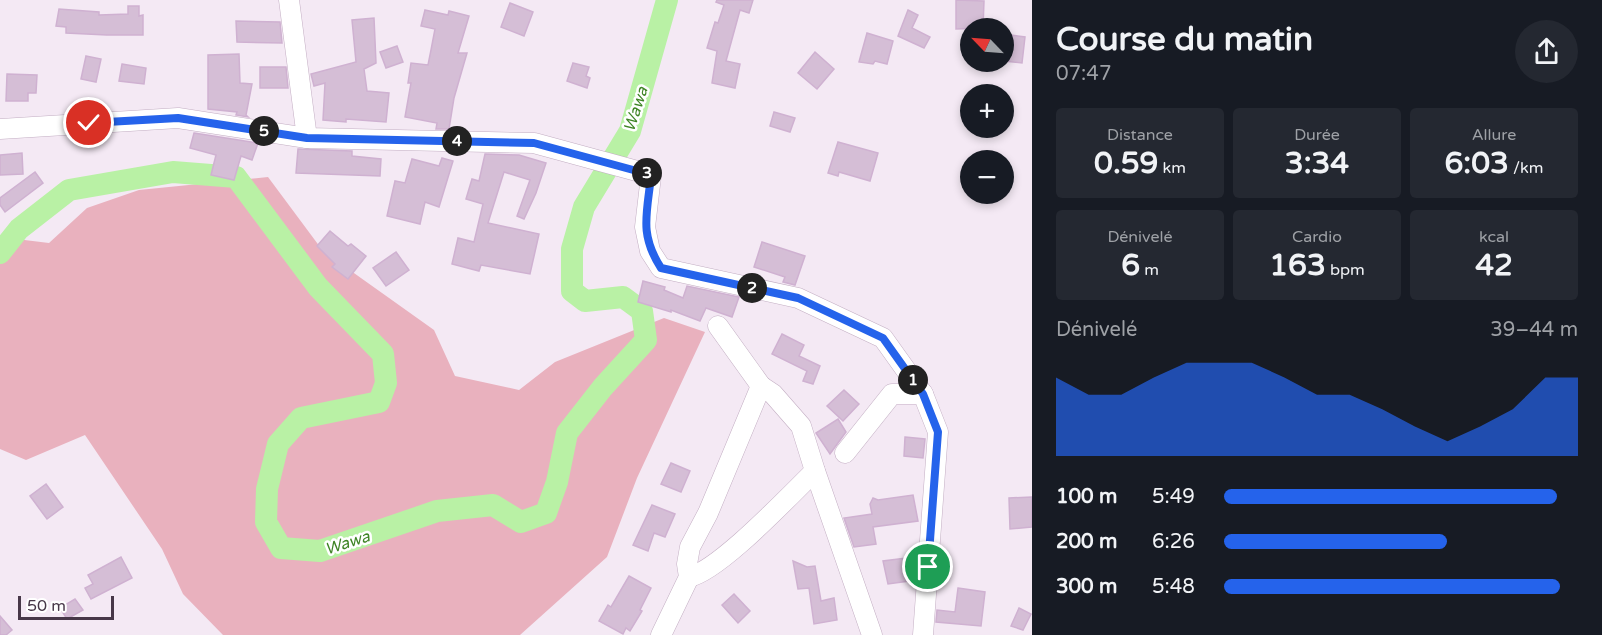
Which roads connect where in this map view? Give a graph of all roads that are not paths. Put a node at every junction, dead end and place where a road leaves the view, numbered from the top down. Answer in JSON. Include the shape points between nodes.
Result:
{"nodes":[{"id":1,"x":289,"y":0,"type":"edge"},
{"id":2,"x":0,"y":129,"type":"edge"},
{"id":3,"x":307,"y":138,"type":"junction"},
{"id":4,"x":718,"y":326,"type":"dead end"},
{"id":5,"x":761,"y":386,"type":"junction"},
{"id":6,"x":923,"y":394,"type":"junction"},
{"id":7,"x":845,"y":453,"type":"dead end"},
{"id":8,"x":815,"y":471,"type":"junction"},
{"id":9,"x":689,"y":577,"type":"junction"},
{"id":10,"x":661,"y":635,"type":"edge"},
{"id":11,"x":872,"y":635,"type":"edge"},
{"id":12,"x":923,"y":635,"type":"edge"}],
"edges":[{"from":1,"to":3,"type":"street"},
{"from":2,"to":3,"type":"street","via":[[178,118]]},
{"from":3,"to":6,"type":"street","via":[[534,143],[648,174],[651,176],[645,227],[650,251],[661,268],[798,298],[883,338]]},
{"from":4,"to":5,"type":"street"},
{"from":5,"to":8,"type":"street","via":[[801,426]]},
{"from":5,"to":9,"type":"street","via":[[690,547]]},
{"from":6,"to":7,"type":"street","via":[[892,394]]},
{"from":6,"to":12,"type":"street","via":[[938,432]]},
{"from":8,"to":9,"type":"street","via":[[734,548],[700,575]]},
{"from":8,"to":11,"type":"street"},
{"from":9,"to":10,"type":"street"}]}
